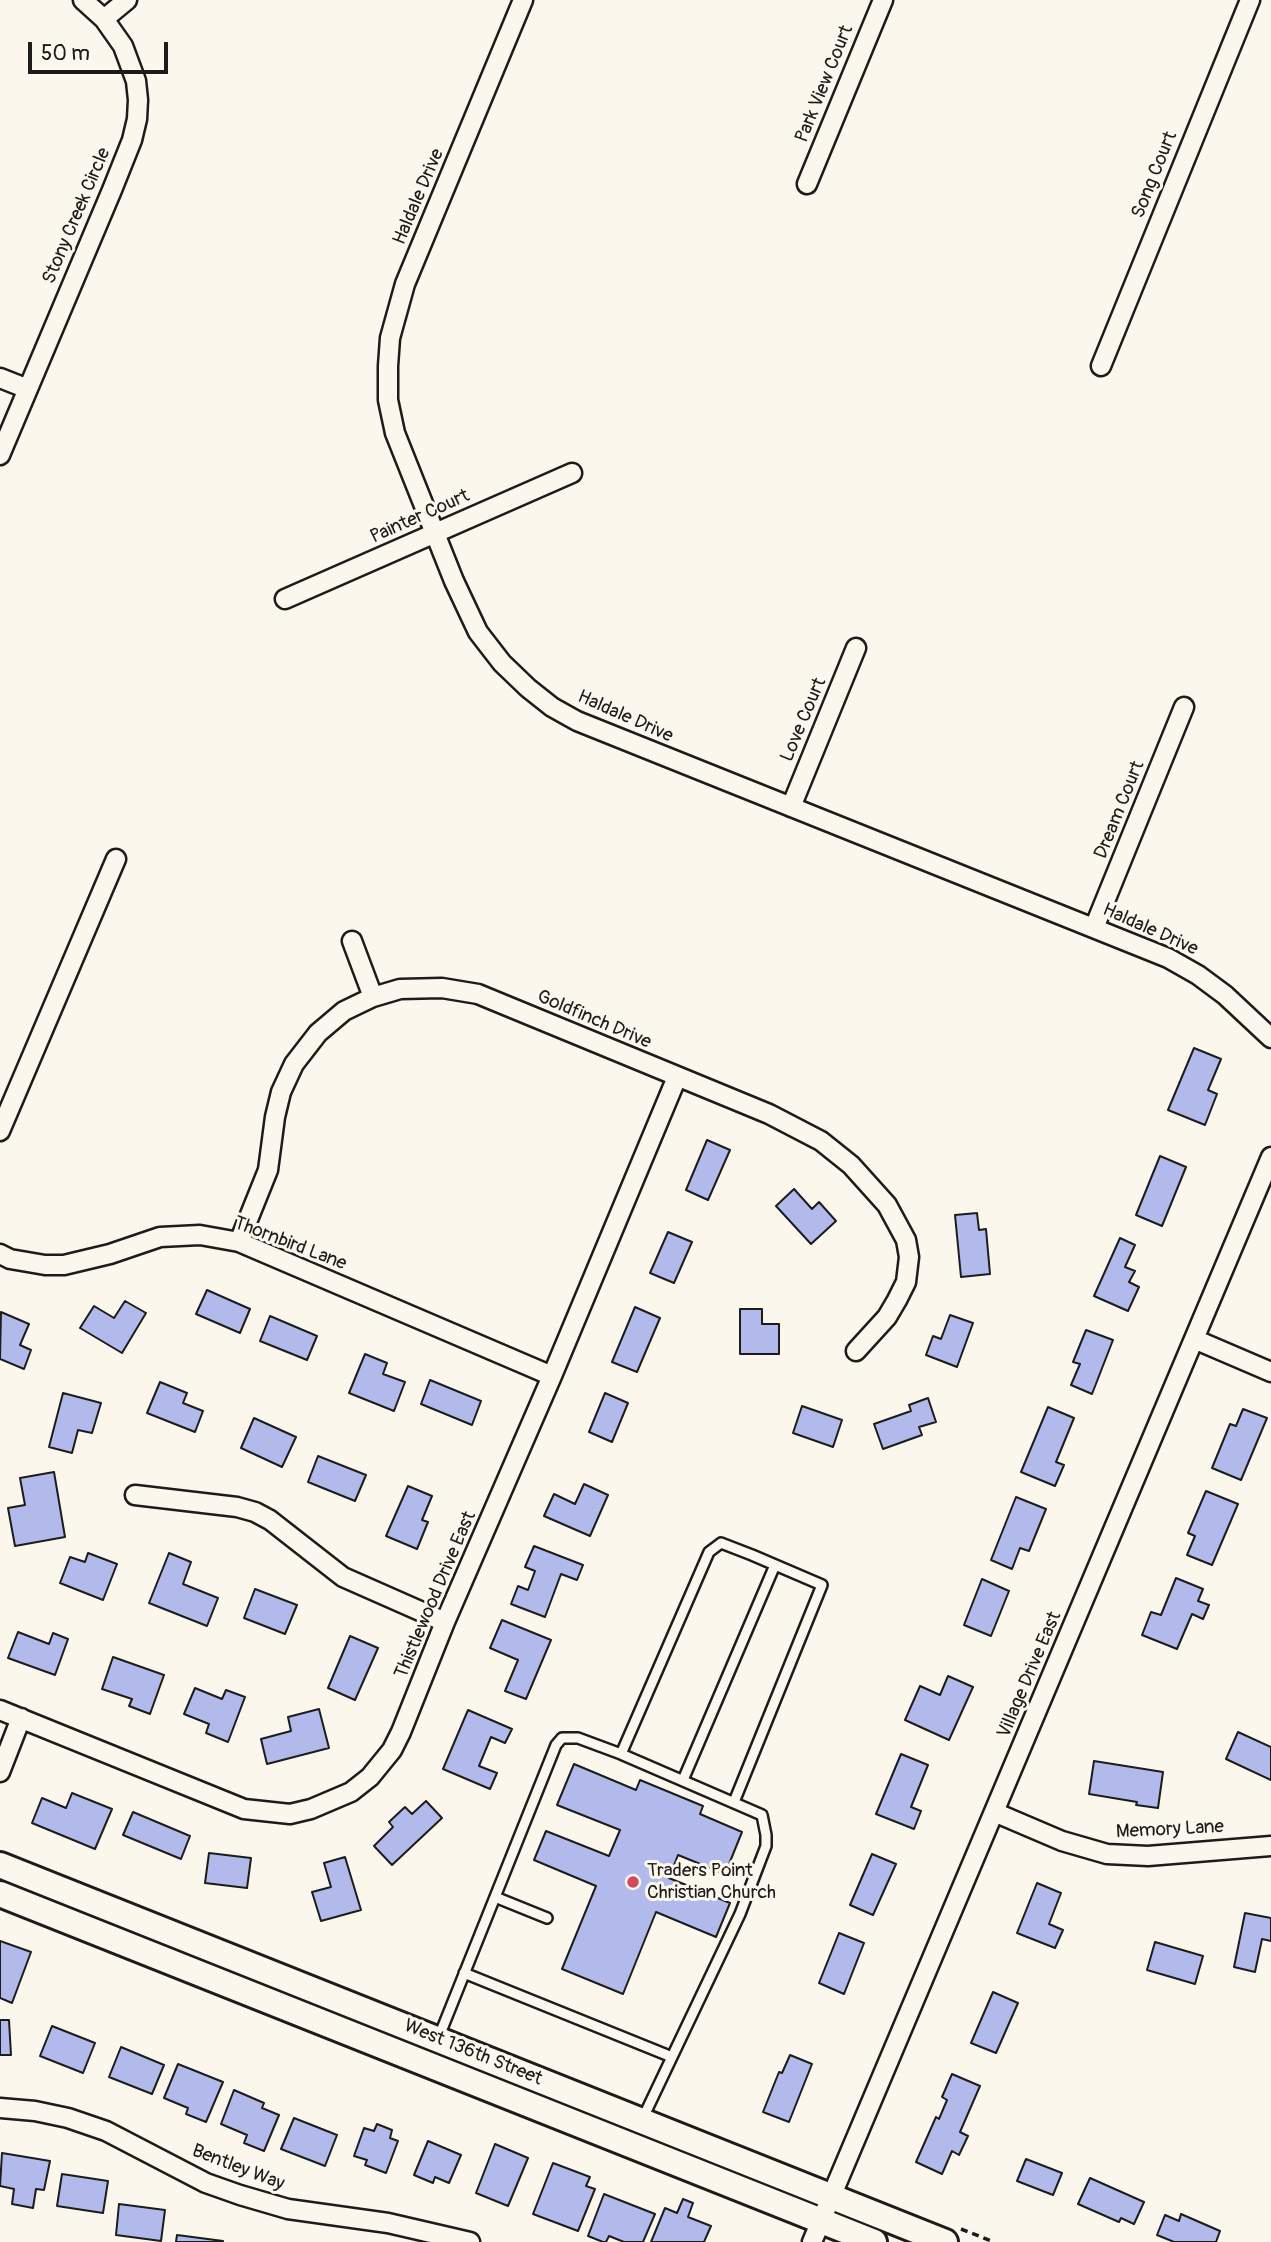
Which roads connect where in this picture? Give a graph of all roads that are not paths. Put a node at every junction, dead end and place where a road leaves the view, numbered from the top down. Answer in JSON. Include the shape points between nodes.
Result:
{"nodes":[{"id":1,"x":83,"y":0,"type":"edge"},
{"id":2,"x":127,"y":0,"type":"edge"},
{"id":3,"x":523,"y":0,"type":"edge"},
{"id":4,"x":883,"y":0,"type":"edge"},
{"id":5,"x":1250,"y":0,"type":"edge"},
{"id":6,"x":104,"y":19,"type":"junction"},
{"id":7,"x":807,"y":184,"type":"dead end"},
{"id":8,"x":1101,"y":366,"type":"dead end"},
{"id":9,"x":0,"y":377,"type":"edge"},
{"id":10,"x":28,"y":389,"type":"junction"},
{"id":11,"x":0,"y":455,"type":"edge"},
{"id":12,"x":572,"y":473,"type":"dead end"},
{"id":13,"x":435,"y":533,"type":"junction"},
{"id":14,"x":285,"y":599,"type":"dead end"},
{"id":15,"x":856,"y":648,"type":"dead end"},
{"id":16,"x":1184,"y":707,"type":"dead end"},
{"id":17,"x":791,"y":807,"type":"junction"},
{"id":18,"x":116,"y":859,"type":"dead end"},
{"id":19,"x":1094,"y":928,"type":"junction"},
{"id":20,"x":352,"y":941,"type":"dead end"},
{"id":21,"x":373,"y":997,"type":"junction"},
{"id":22,"x":1271,"y":1038,"type":"edge"},
{"id":23,"x":677,"y":1077,"type":"junction"},
{"id":24,"x":0,"y":1131,"type":"edge"},
{"id":25,"x":1271,"y":1157,"type":"edge"},
{"id":26,"x":239,"y":1242,"type":"junction"},
{"id":27,"x":0,"y":1254,"type":"edge"},
{"id":28,"x":1194,"y":1339,"type":"junction"},
{"id":29,"x":856,"y":1351,"type":"dead end"},
{"id":30,"x":1271,"y":1372,"type":"edge"},
{"id":31,"x":552,"y":1376,"type":"junction"},
{"id":32,"x":135,"y":1495,"type":"dead end"},
{"id":33,"x":775,"y":1565,"type":"junction"},
{"id":34,"x":445,"y":1622,"type":"junction"},
{"id":35,"x":0,"y":1710,"type":"edge"},
{"id":36,"x":21,"y":1718,"type":"junction"},
{"id":37,"x":621,"y":1754,"type":"junction"},
{"id":38,"x":0,"y":1772,"type":"edge"},
{"id":39,"x":682,"y":1780,"type":"junction"},
{"id":40,"x":734,"y":1802,"type":"junction"},
{"id":41,"x":994,"y":1812,"type":"junction"},
{"id":42,"x":1271,"y":1846,"type":"edge"},
{"id":43,"x":0,"y":1865,"type":"edge"},
{"id":44,"x":0,"y":1894,"type":"edge"},
{"id":45,"x":495,"y":1897,"type":"junction"},
{"id":46,"x":547,"y":1918,"type":"dead end"},
{"id":47,"x":464,"y":1973,"type":"junction"},
{"id":48,"x":438,"y":2039,"type":"junction"},
{"id":49,"x":672,"y":2057,"type":"junction"},
{"id":50,"x":428,"y":2065,"type":"junction"},
{"id":51,"x":0,"y":2108,"type":"edge"},
{"id":52,"x":642,"y":2120,"type":"junction"},
{"id":53,"x":632,"y":2144,"type":"junction"},
{"id":54,"x":823,"y":2217,"type":"edge"},
{"id":55,"x":470,"y":2242,"type":"edge"},
{"id":56,"x":874,"y":2242,"type":"edge"},
{"id":57,"x":945,"y":2242,"type":"edge"}],
"edges":[{"from":1,"to":6,"type":"street","name":"Stony Creek Circle"},
{"from":2,"to":6,"type":"street"},
{"from":3,"to":13,"type":"street","name":"Haldale Drive","via":[[405,284],[390,338],[388,400],[395,433]]},
{"from":4,"to":7,"type":"street","name":"Park View Court"},
{"from":5,"to":8,"type":"street","name":"Song Court"},
{"from":6,"to":10,"type":"street","name":"Stony Creek Circle","via":[[131,64],[137,120]]},
{"from":9,"to":10,"type":"street"},
{"from":10,"to":11,"type":"street","name":"Stony Creek Circle"},
{"from":12,"to":13,"type":"street","name":"Painter Court"},
{"from":13,"to":14,"type":"street","name":"Painter Court"},
{"from":13,"to":17,"type":"street","name":"Haldale Drive","via":[[478,632],[502,663],[552,707]]},
{"from":15,"to":17,"type":"street","name":"Love Court"},
{"from":16,"to":19,"type":"street","name":"Dream Court"},
{"from":17,"to":19,"type":"street","name":"Haldale Drive"},
{"from":18,"to":24,"type":"street"},
{"from":19,"to":22,"type":"street","name":"Haldale Drive","via":[[1198,975]]},
{"from":20,"to":21,"type":"street"},
{"from":21,"to":23,"type":"street","name":"Goldfinch Drive","via":[[400,989],[442,988],[478,994]]},
{"from":21,"to":26,"type":"street","name":"Goldfinch Drive","via":[[344,1011],[318,1033],[294,1064],[281,1092],[268,1170]]},
{"from":23,"to":29,"type":"street","name":"Goldfinch Drive","via":[[821,1140],[887,1205],[906,1240],[909,1269],[887,1317]]},
{"from":23,"to":31,"type":"street","name":"Thistlewood Drive East"},
{"from":25,"to":28,"type":"street","name":"Village Drive East"},
{"from":26,"to":27,"type":"street","name":"Thornbird Lane","via":[[200,1235],[160,1237],[64,1265]]},
{"from":26,"to":31,"type":"street","name":"Thornbird Lane"},
{"from":28,"to":30,"type":"street"},
{"from":28,"to":41,"type":"street","name":"Village Drive East"},
{"from":31,"to":34,"type":"street","name":"Thistlewood Drive East"},
{"from":32,"to":34,"type":"street","via":[[255,1512],[343,1577]]},
{"from":33,"to":37,"type":"lane","via":[[721,1544],[709,1552]]},
{"from":33,"to":39,"type":"lane"},
{"from":33,"to":40,"type":"lane","via":[[822,1585]]},
{"from":34,"to":36,"type":"street","name":"Thistlewood Drive East","via":[[401,1732],[381,1766],[351,1792],[290,1814],[244,1809]]},
{"from":35,"to":36,"type":"street","name":"Thistlewood Drive East"},
{"from":36,"to":38,"type":"street"},
{"from":37,"to":39,"type":"lane"},
{"from":37,"to":45,"type":"lane","via":[[579,1738],[562,1738]]},
{"from":39,"to":40,"type":"lane"},
{"from":40,"to":49,"type":"lane","via":[[762,1815],[766,1846],[740,1914]]},
{"from":41,"to":42,"type":"street","name":"Memory Lane","via":[[1107,1854],[1148,1856]]},
{"from":41,"to":54,"type":"street","name":"Village Drive East"},
{"from":43,"to":48,"type":"street","name":"West 136th Street"},
{"from":44,"to":50,"type":"street","name":"West 136th Street"},
{"from":45,"to":46,"type":"lane"},
{"from":45,"to":47,"type":"lane"},
{"from":47,"to":48,"type":"lane"},
{"from":47,"to":49,"type":"lane"},
{"from":48,"to":50,"type":"lane"},
{"from":48,"to":52,"type":"street","name":"West 136th Street"},
{"from":49,"to":52,"type":"lane"},
{"from":50,"to":53,"type":"street","name":"West 136th Street"},
{"from":51,"to":55,"type":"street","name":"Bentley Way","via":[[68,2118],[106,2131],[206,2183],[252,2199]]},
{"from":52,"to":53,"type":"lane"},
{"from":52,"to":54,"type":"street","name":"West 136th Street"},
{"from":53,"to":54,"type":"street","name":"West 136th Street"},
{"from":54,"to":56,"type":"street","name":"West 136th Street"},
{"from":54,"to":57,"type":"street","name":"West 136th Street"}]}
